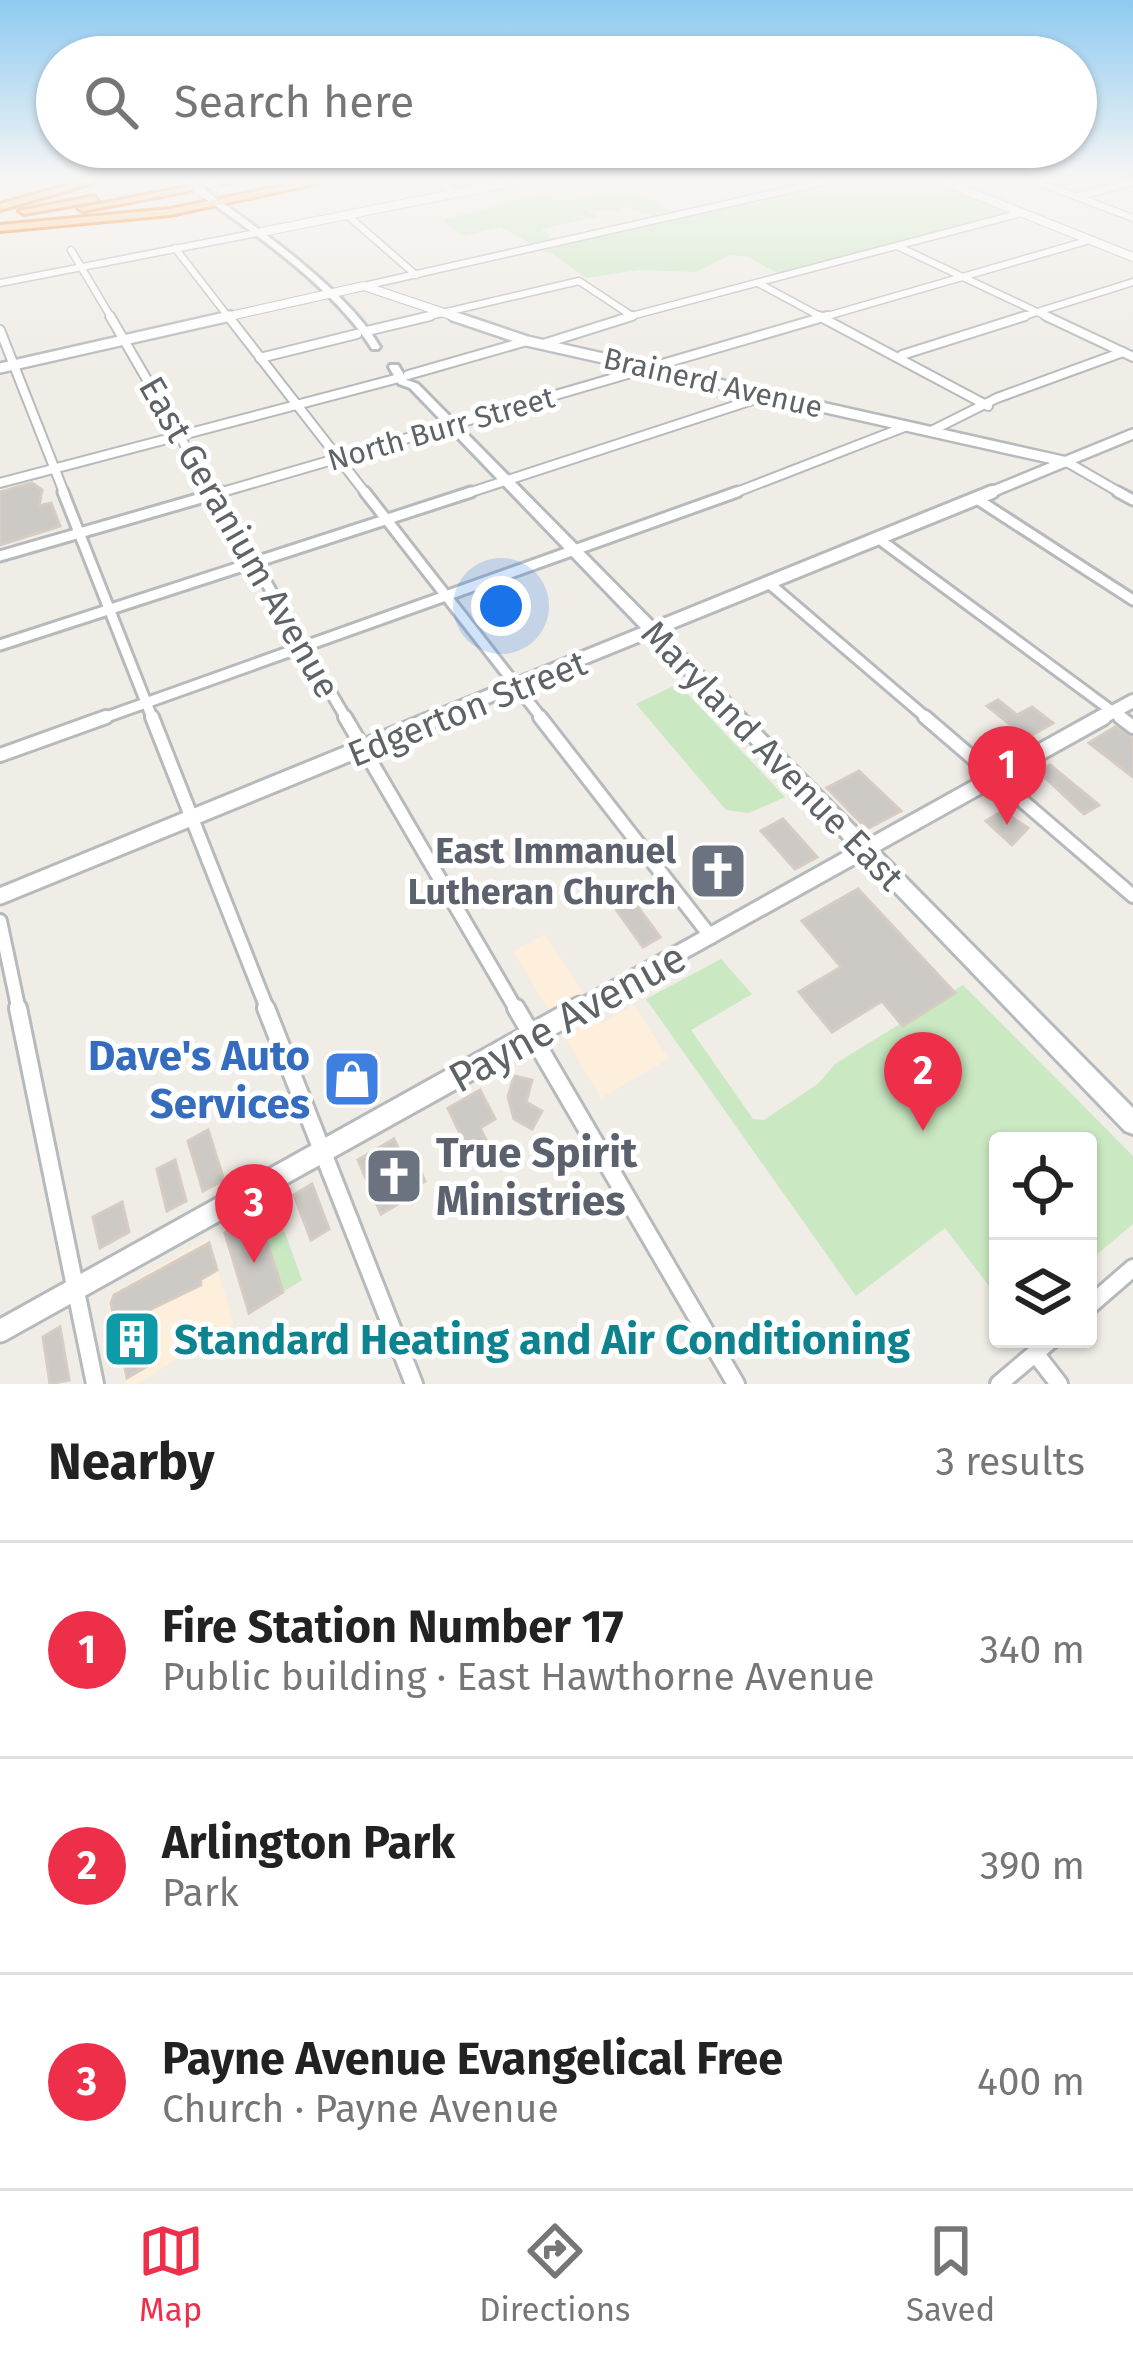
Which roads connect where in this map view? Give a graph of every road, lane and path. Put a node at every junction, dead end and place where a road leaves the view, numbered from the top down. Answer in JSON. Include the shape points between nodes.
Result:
{"nodes":[{"id":1,"x":186,"y":246,"type":"edge"},
{"id":2,"x":276,"y":246,"type":"edge"},
{"id":3,"x":382,"y":246,"type":"edge"},
{"id":4,"x":545,"y":246,"type":"edge"},
{"id":5,"x":897,"y":246,"type":"joint"},
{"id":6,"x":1072,"y":246,"type":"edge"},
{"id":7,"x":1104,"y":246,"type":"edge"},
{"id":8,"x":175,"y":248,"type":"junction"},
{"id":9,"x":71,"y":250,"type":"dead end"},
{"id":10,"x":1133,"y":257,"type":"edge"},
{"id":11,"x":81,"y":267,"type":"junction"},
{"id":12,"x":416,"y":275,"type":"junction"},
{"id":13,"x":965,"y":278,"type":"junction"},
{"id":14,"x":1133,"y":282,"type":"edge"},
{"id":15,"x":0,"y":283,"type":"edge"},
{"id":16,"x":758,"y":283,"type":"junction"},
{"id":17,"x":364,"y":286,"type":"junction"},
{"id":18,"x":326,"y":295,"type":"junction"},
{"id":19,"x":1040,"y":312,"type":"junction"},
{"id":20,"x":441,"y":313,"type":"junction"},
{"id":21,"x":229,"y":316,"type":"junction"},
{"id":22,"x":632,"y":316,"type":"junction"},
{"id":23,"x":820,"y":319,"type":"junction"},
{"id":24,"x":0,"y":330,"type":"edge"},
{"id":25,"x":362,"y":333,"type":"junction"},
{"id":26,"x":125,"y":340,"type":"junction"},
{"id":27,"x":527,"y":340,"type":"junction"},
{"id":28,"x":543,"y":344,"type":"junction"},
{"id":29,"x":1123,"y":352,"type":"junction"},
{"id":30,"x":902,"y":356,"type":"junction"},
{"id":31,"x":1133,"y":357,"type":"edge"},
{"id":32,"x":260,"y":358,"type":"junction"},
{"id":33,"x":7,"y":367,"type":"edge"},
{"id":34,"x":650,"y":369,"type":"junction"},
{"id":35,"x":404,"y":376,"type":"junction"},
{"id":36,"x":768,"y":395,"type":"junction"},
{"id":37,"x":296,"y":405,"type":"junction"},
{"id":38,"x":988,"y":406,"type":"junction"},
{"id":39,"x":453,"y":426,"type":"junction"},
{"id":40,"x":907,"y":426,"type":"junction"},
{"id":41,"x":932,"y":431,"type":"junction"},
{"id":42,"x":1133,"y":434,"type":"edge"},
{"id":43,"x":181,"y":435,"type":"junction"},
{"id":44,"x":339,"y":459,"type":"junction"},
{"id":45,"x":1067,"y":462,"type":"junction"},
{"id":46,"x":54,"y":469,"type":"junction"},
{"id":47,"x":0,"y":483,"type":"edge"},
{"id":48,"x":508,"y":483,"type":"junction"},
{"id":49,"x":217,"y":495,"type":"junction"},
{"id":50,"x":977,"y":499,"type":"junction"},
{"id":51,"x":1133,"y":500,"type":"edge"},
{"id":52,"x":388,"y":522,"type":"junction"},
{"id":53,"x":80,"y":533,"type":"junction"},
{"id":54,"x":879,"y":539,"type":"junction"},
{"id":55,"x":575,"y":553,"type":"junction"},
{"id":56,"x":0,"y":556,"type":"edge"},
{"id":57,"x":257,"y":564,"type":"junction"},
{"id":58,"x":770,"y":584,"type":"junction"},
{"id":59,"x":446,"y":597,"type":"junction"},
{"id":60,"x":1133,"y":600,"type":"edge"},
{"id":61,"x":109,"y":610,"type":"junction"},
{"id":62,"x":652,"y":632,"type":"junction"},
{"id":63,"x":0,"y":646,"type":"edge"},
{"id":64,"x":305,"y":647,"type":"junction"},
{"id":65,"x":516,"y":687,"type":"junction"},
{"id":66,"x":1133,"y":701,"type":"edge"},
{"id":67,"x":148,"y":704,"type":"junction"},
{"id":68,"x":1113,"y":712,"type":"junction"},
{"id":69,"x":1133,"y":727,"type":"edge"},
{"id":70,"x":364,"y":750,"type":"junction"},
{"id":71,"x":0,"y":755,"type":"edge"},
{"id":72,"x":996,"y":778,"type":"junction"},
{"id":73,"x":194,"y":818,"type":"junction"},
{"id":74,"x":866,"y":851,"type":"junction"},
{"id":75,"x":0,"y":896,"type":"edge"},
{"id":76,"x":1133,"y":896,"type":"edge"},
{"id":77,"x":0,"y":921,"type":"edge"},
{"id":78,"x":712,"y":939,"type":"junction"},
{"id":79,"x":532,"y":1035,"type":"junction"},
{"id":80,"x":1133,"y":1124,"type":"edge"},
{"id":81,"x":323,"y":1151,"type":"junction"},
{"id":82,"x":1133,"y":1268,"type":"edge"},
{"id":83,"x":76,"y":1289,"type":"junction"},
{"id":84,"x":1097,"y":1299,"type":"edge"},
{"id":85,"x":0,"y":1331,"type":"edge"},
{"id":86,"x":1041,"y":1348,"type":"edge"},
{"id":87,"x":1035,"y":1353,"type":"junction"},
{"id":88,"x":95,"y":1384,"type":"edge"},
{"id":89,"x":414,"y":1384,"type":"edge"},
{"id":90,"x":736,"y":1384,"type":"edge"},
{"id":91,"x":999,"y":1384,"type":"edge"},
{"id":92,"x":1059,"y":1384,"type":"edge"}],
"edges":[{"from":1,"to":8,"type":"street"},
{"from":2,"to":18,"type":"main road","name":"Maryland Avenue East"},
{"from":3,"to":12,"type":"street"},
{"from":4,"to":12,"type":"street"},
{"from":5,"to":13,"type":"street"},
{"from":5,"to":16,"type":"street"},
{"from":6,"to":13,"type":"street","name":"North Burr Street"},
{"from":7,"to":10,"type":"street"},
{"from":8,"to":11,"type":"street"},
{"from":8,"to":21,"type":"street"},
{"from":9,"to":11,"type":"street","name":"East Geranium Avenue"},
{"from":11,"to":15,"type":"street"},
{"from":11,"to":26,"type":"street","name":"East Geranium Avenue"},
{"from":12,"to":17,"type":"street"},
{"from":13,"to":19,"type":"street"},
{"from":13,"to":23,"type":"street","name":"North Burr Street"},
{"from":14,"to":19,"type":"street"},
{"from":16,"to":22,"type":"street"},
{"from":16,"to":23,"type":"street"},
{"from":17,"to":18,"type":"street"},
{"from":17,"to":20,"type":"street","name":"Brainerd Avenue"},
{"from":18,"to":21,"type":"street"},
{"from":18,"to":25,"type":"main road","name":"Maryland Avenue East"},
{"from":19,"to":29,"type":"street"},
{"from":19,"to":30,"type":"street"},
{"from":20,"to":22,"type":"street","via":[[579,281]]},
{"from":20,"to":25,"type":"street"},
{"from":20,"to":27,"type":"street","name":"Brainerd Avenue"},
{"from":21,"to":26,"type":"street"},
{"from":21,"to":32,"type":"street"},
{"from":22,"to":28,"type":"street"},
{"from":23,"to":30,"type":"street"},
{"from":23,"to":34,"type":"street","name":"North Burr Street"},
{"from":24,"to":33,"type":"street"},
{"from":25,"to":32,"type":"street"},
{"from":25,"to":35,"type":"main road","name":"Maryland Avenue East"},
{"from":26,"to":33,"type":"street"},
{"from":26,"to":43,"type":"street","name":"East Geranium Avenue"},
{"from":27,"to":28,"type":"street","name":"Brainerd Avenue"},
{"from":27,"to":35,"type":"street"},
{"from":28,"to":34,"type":"street","name":"Brainerd Avenue"},
{"from":29,"to":31,"type":"street"},
{"from":29,"to":38,"type":"street"},
{"from":30,"to":38,"type":"street"},
{"from":32,"to":37,"type":"street"},
{"from":33,"to":46,"type":"street"},
{"from":34,"to":36,"type":"street","name":"Brainerd Avenue"},
{"from":34,"to":39,"type":"street","name":"North Burr Street"},
{"from":35,"to":37,"type":"street"},
{"from":35,"to":39,"type":"main road","name":"Maryland Avenue East"},
{"from":36,"to":40,"type":"street","name":"Brainerd Avenue"},
{"from":36,"to":48,"type":"street"},
{"from":37,"to":43,"type":"street"},
{"from":37,"to":44,"type":"street"},
{"from":38,"to":41,"type":"street"},
{"from":39,"to":44,"type":"street","name":"North Burr Street"},
{"from":39,"to":48,"type":"main road","name":"Maryland Avenue East"},
{"from":40,"to":41,"type":"street","name":"Brainerd Avenue"},
{"from":40,"to":55,"type":"street"},
{"from":41,"to":45,"type":"street","name":"Brainerd Avenue"},
{"from":42,"to":45,"type":"street","name":"Edgerton Street"},
{"from":43,"to":46,"type":"street"},
{"from":43,"to":49,"type":"street","name":"East Geranium Avenue"},
{"from":44,"to":49,"type":"street","name":"North Burr Street"},
{"from":44,"to":52,"type":"street"},
{"from":45,"to":50,"type":"street","name":"Edgerton Street"},
{"from":45,"to":51,"type":"street"},
{"from":46,"to":47,"type":"street"},
{"from":46,"to":53,"type":"street"},
{"from":48,"to":52,"type":"street"},
{"from":48,"to":55,"type":"main road","name":"Maryland Avenue East"},
{"from":49,"to":53,"type":"street","name":"North Burr Street"},
{"from":49,"to":57,"type":"street","name":"East Geranium Avenue"},
{"from":50,"to":54,"type":"street","name":"Edgerton Street"},
{"from":50,"to":60,"type":"street"},
{"from":52,"to":57,"type":"street"},
{"from":52,"to":59,"type":"street"},
{"from":53,"to":56,"type":"street","name":"North Burr Street"},
{"from":53,"to":61,"type":"street"},
{"from":54,"to":58,"type":"street","name":"Edgerton Street"},
{"from":54,"to":68,"type":"street"},
{"from":55,"to":59,"type":"street"},
{"from":55,"to":62,"type":"main road","name":"Maryland Avenue East"},
{"from":57,"to":61,"type":"street"},
{"from":57,"to":64,"type":"street","name":"East Geranium Avenue"},
{"from":58,"to":62,"type":"street","name":"Edgerton Street"},
{"from":58,"to":72,"type":"street"},
{"from":59,"to":64,"type":"street"},
{"from":59,"to":65,"type":"street"},
{"from":61,"to":63,"type":"street"},
{"from":61,"to":67,"type":"street"},
{"from":62,"to":65,"type":"street","name":"Edgerton Street"},
{"from":62,"to":74,"type":"main road","name":"Maryland Avenue East"},
{"from":64,"to":67,"type":"street"},
{"from":64,"to":70,"type":"street","name":"East Geranium Avenue"},
{"from":65,"to":70,"type":"street","name":"Edgerton Street"},
{"from":65,"to":78,"type":"street"},
{"from":66,"to":68,"type":"street","name":"Payne Avenue"},
{"from":67,"to":71,"type":"street"},
{"from":67,"to":73,"type":"street"},
{"from":68,"to":69,"type":"street"},
{"from":68,"to":72,"type":"street","name":"Payne Avenue"},
{"from":70,"to":73,"type":"street","name":"Edgerton Street"},
{"from":70,"to":79,"type":"street","name":"East Geranium Avenue"},
{"from":72,"to":74,"type":"street","name":"Payne Avenue"},
{"from":72,"to":76,"type":"street"},
{"from":73,"to":75,"type":"street","name":"Edgerton Street"},
{"from":73,"to":81,"type":"street"},
{"from":74,"to":78,"type":"street","name":"Payne Avenue"},
{"from":74,"to":80,"type":"main road","name":"Maryland Avenue East"},
{"from":77,"to":83,"type":"street"},
{"from":78,"to":79,"type":"street","name":"Payne Avenue"},
{"from":79,"to":81,"type":"street","name":"Payne Avenue"},
{"from":79,"to":90,"type":"street","name":"East Geranium Avenue"},
{"from":81,"to":83,"type":"street","name":"Payne Avenue"},
{"from":81,"to":89,"type":"street"},
{"from":82,"to":84,"type":"street"},
{"from":83,"to":85,"type":"street","name":"Payne Avenue"},
{"from":83,"to":88,"type":"street"},
{"from":86,"to":87,"type":"street"},
{"from":87,"to":91,"type":"street"},
{"from":87,"to":92,"type":"street"}]}
